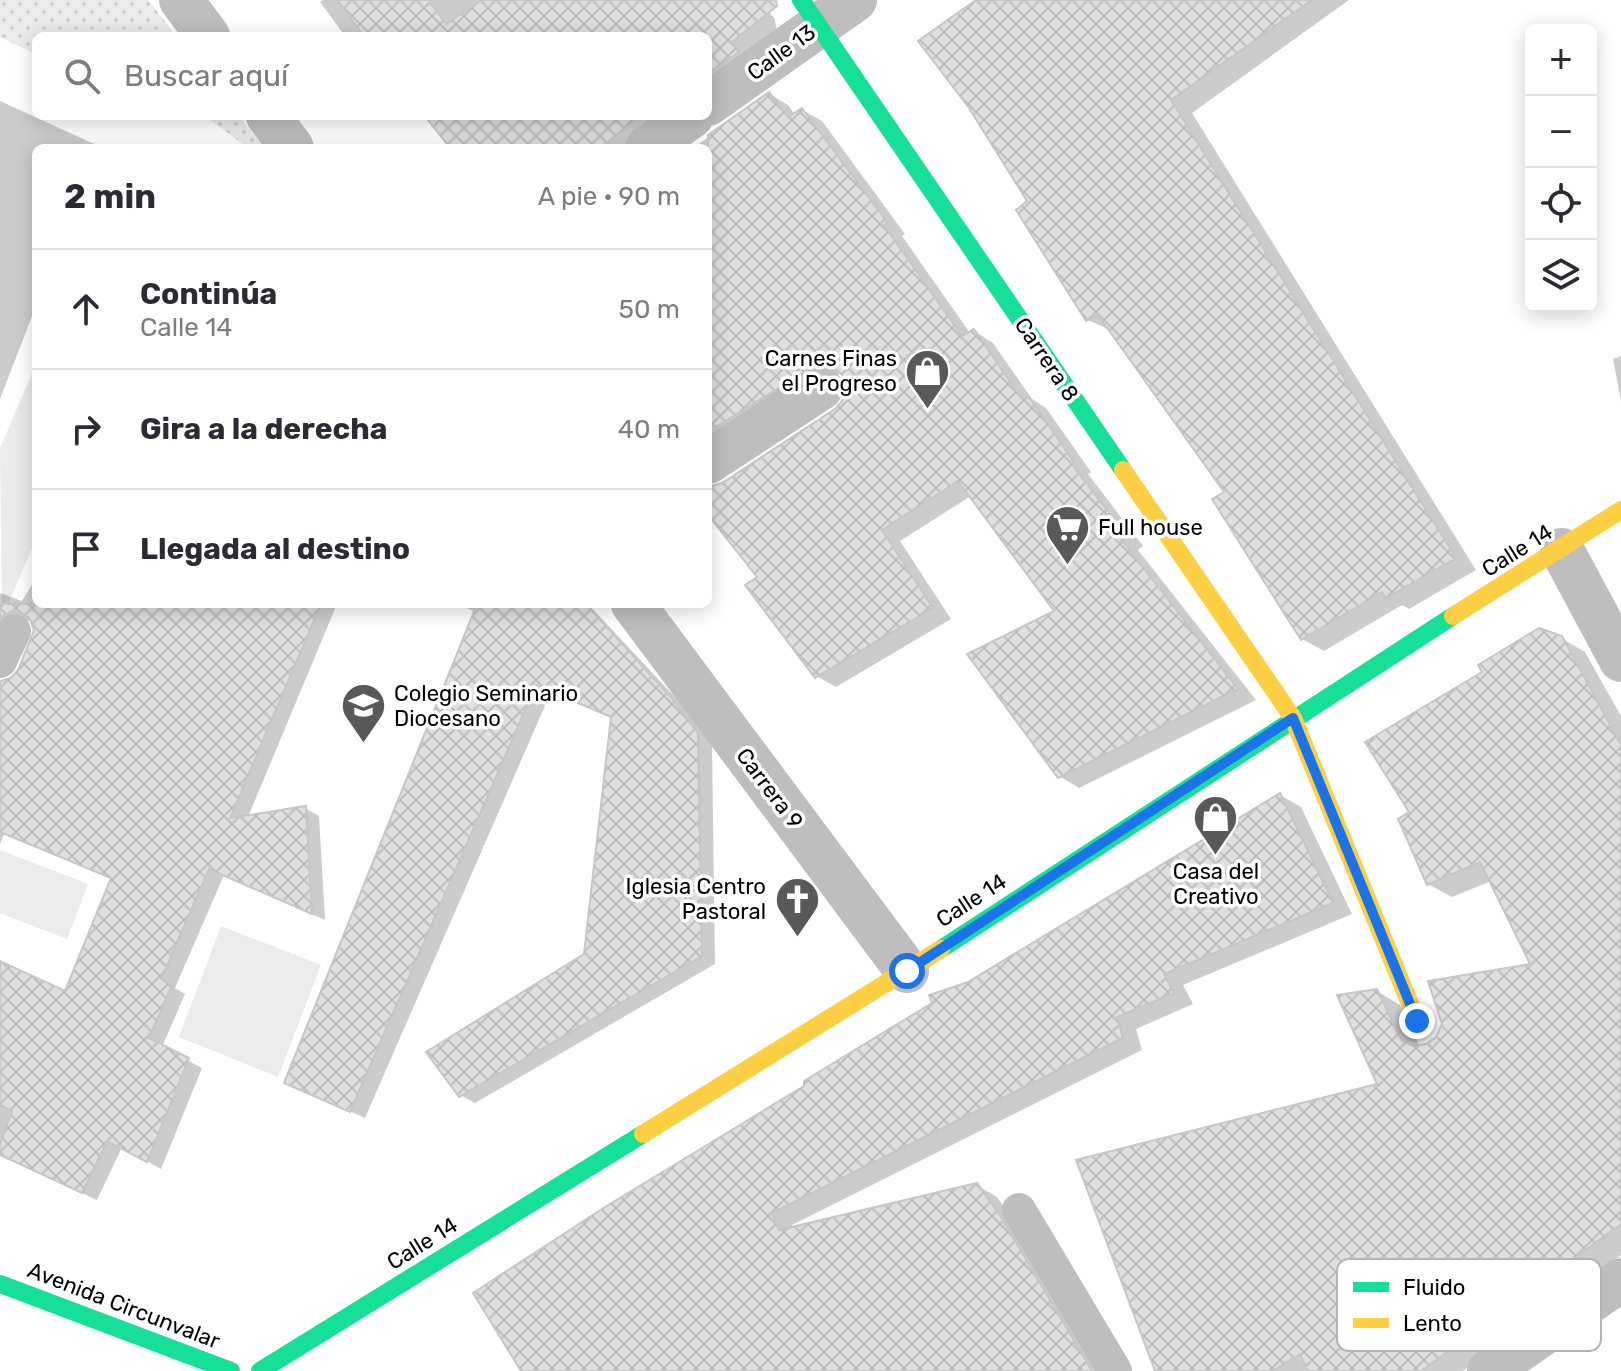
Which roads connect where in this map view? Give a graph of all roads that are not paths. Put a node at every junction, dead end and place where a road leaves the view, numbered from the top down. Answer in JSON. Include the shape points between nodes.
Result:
{"nodes":[{"id":1,"x":181,"y":0,"type":"edge"},
{"id":2,"x":855,"y":0,"type":"edge"},
{"id":3,"x":810,"y":13,"type":"edge"},
{"id":4,"x":205,"y":32,"type":"edge"},
{"id":5,"x":712,"y":100,"type":"edge"},
{"id":6,"x":271,"y":120,"type":"edge"},
{"id":7,"x":686,"y":120,"type":"edge"},
{"id":8,"x":289,"y":144,"type":"edge"},
{"id":9,"x":653,"y":144,"type":"edge"},
{"id":10,"x":821,"y":388,"type":"dead end"},
{"id":11,"x":712,"y":459,"type":"edge"},
{"id":12,"x":1621,"y":510,"type":"edge"},
{"id":13,"x":1562,"y":550,"type":"junction"},
{"id":14,"x":636,"y":608,"type":"edge"},
{"id":15,"x":1621,"y":660,"type":"edge"},
{"id":16,"x":1293,"y":718,"type":"junction"},
{"id":17,"x":907,"y":971,"type":"junction"},
{"id":18,"x":1417,"y":1021,"type":"dead end"},
{"id":19,"x":1019,"y":1210,"type":"dead end"},
{"id":20,"x":1621,"y":1280,"type":"edge"},
{"id":21,"x":0,"y":1284,"type":"edge"},
{"id":22,"x":1601,"y":1294,"type":"edge"},
{"id":23,"x":1518,"y":1351,"type":"edge"},
{"id":24,"x":231,"y":1371,"type":"edge"},
{"id":25,"x":260,"y":1371,"type":"edge"},
{"id":26,"x":1115,"y":1371,"type":"edge"},
{"id":27,"x":1489,"y":1371,"type":"edge"}],
"edges":[{"from":1,"to":4,"type":"street"},
{"from":2,"to":3,"type":"street","name":"Calle 13"},
{"from":3,"to":5,"type":"street","name":"Calle 13"},
{"from":3,"to":16,"type":"street","name":"Carrera 8"},
{"from":6,"to":8,"type":"street"},
{"from":7,"to":9,"type":"street"},
{"from":10,"to":11,"type":"street"},
{"from":12,"to":13,"type":"street","name":"Calle 14"},
{"from":13,"to":15,"type":"street"},
{"from":13,"to":16,"type":"street","name":"Calle 14"},
{"from":14,"to":17,"type":"street","name":"Carrera 9"},
{"from":16,"to":17,"type":"street","name":"Calle 14"},
{"from":16,"to":18,"type":"street","name":"Carrera 8"},
{"from":17,"to":25,"type":"street","name":"Calle 14"},
{"from":19,"to":26,"type":"lane"},
{"from":20,"to":22,"type":"street"},
{"from":21,"to":24,"type":"street","name":"Avenida Circunvalar"},
{"from":23,"to":27,"type":"street"}]}
